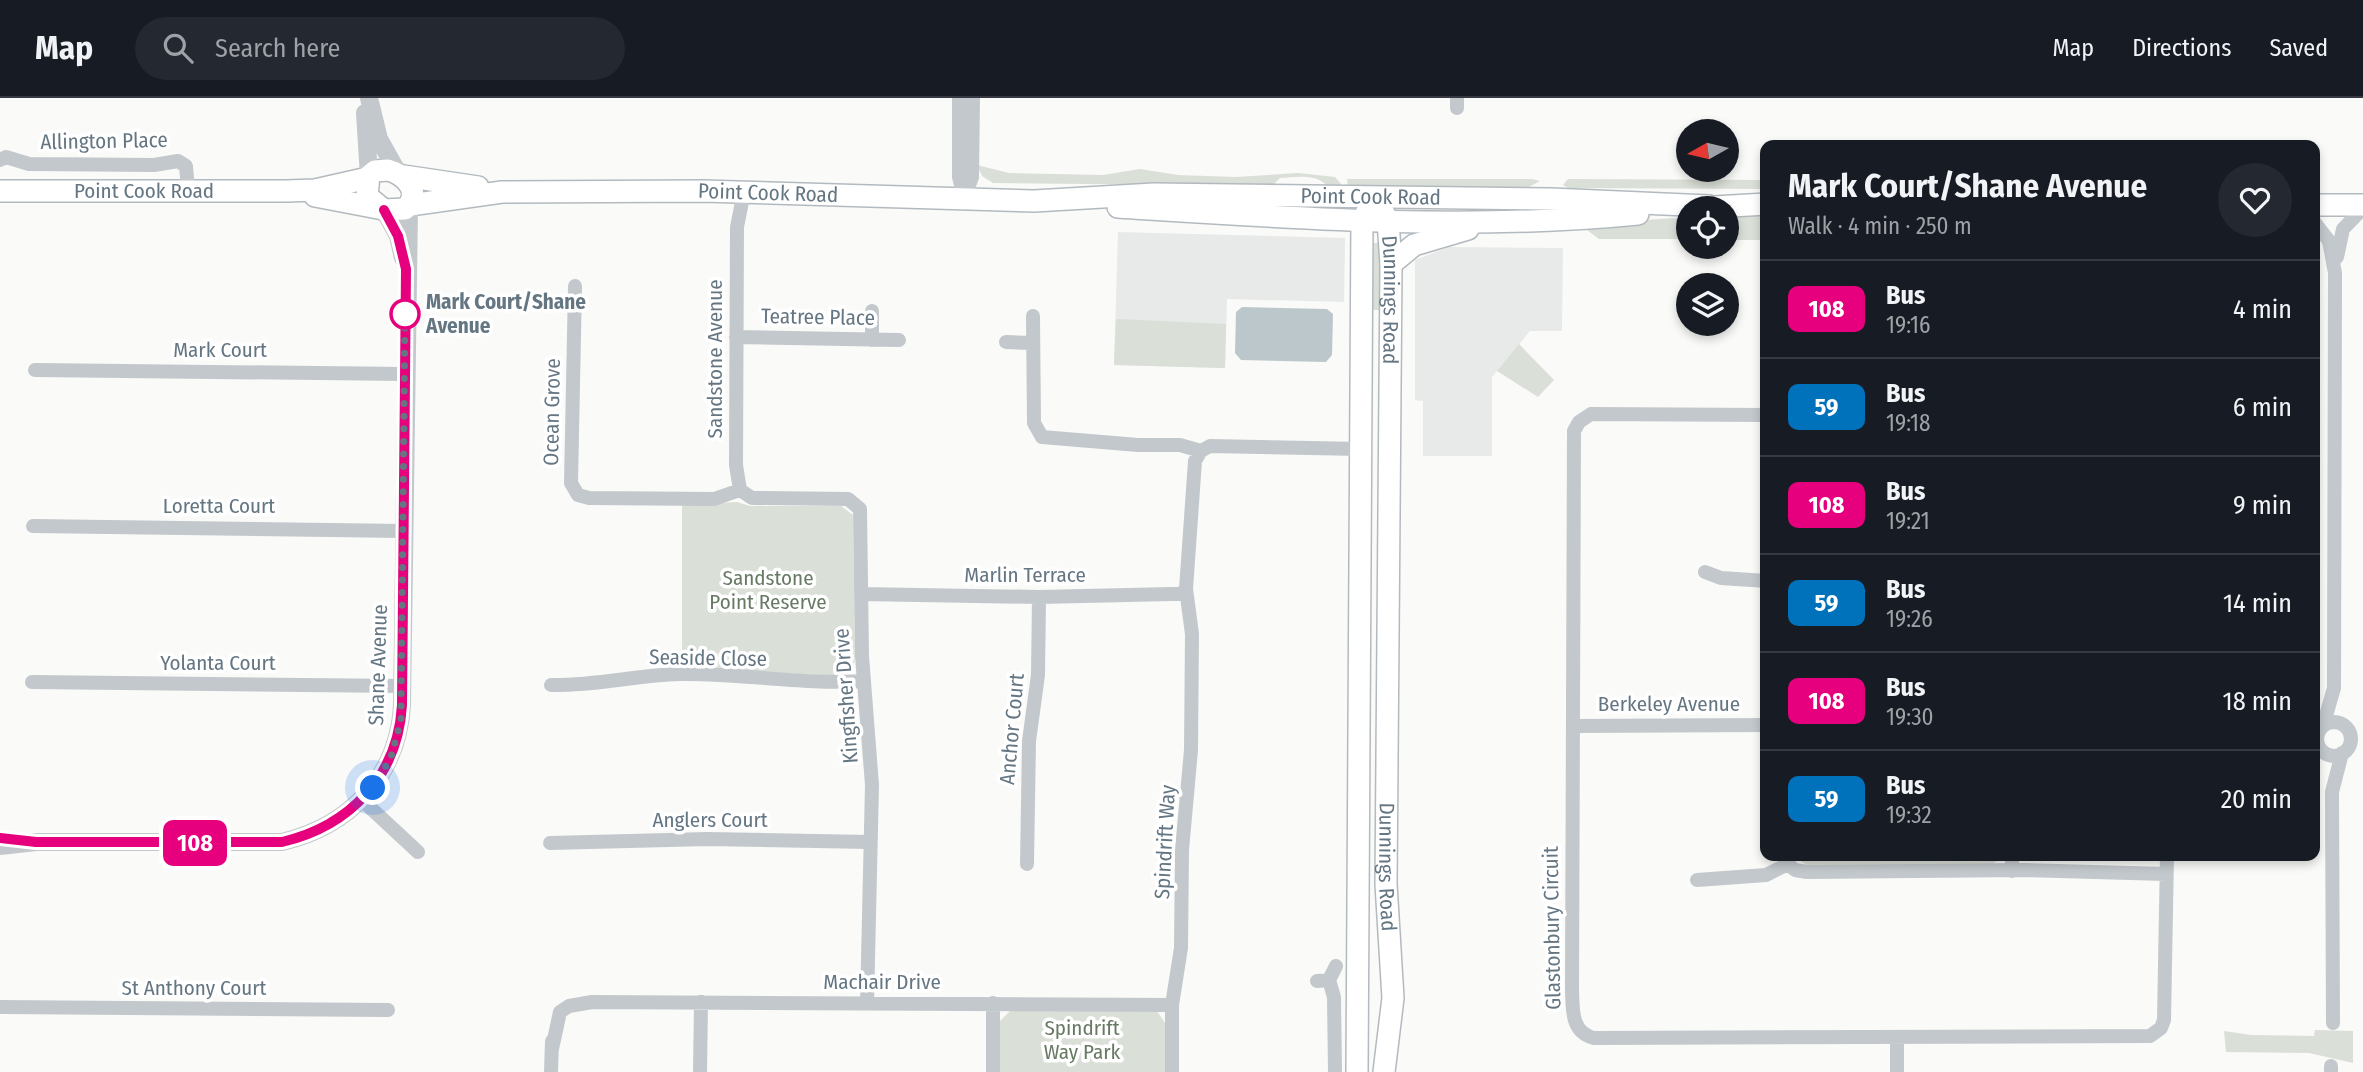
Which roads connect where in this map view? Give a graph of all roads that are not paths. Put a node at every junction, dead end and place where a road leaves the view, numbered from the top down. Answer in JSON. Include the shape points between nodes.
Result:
{"nodes":[{"id":1,"x":368,"y":98,"type":"edge"},
{"id":2,"x":959,"y":98,"type":"edge"},
{"id":3,"x":973,"y":98,"type":"edge"},
{"id":4,"x":0,"y":160,"type":"edge"},
{"id":5,"x":401,"y":174,"type":"junction"},
{"id":6,"x":369,"y":177,"type":"junction"},
{"id":7,"x":188,"y":190,"type":"junction"},
{"id":8,"x":0,"y":191,"type":"edge"},
{"id":9,"x":287,"y":191,"type":"junction"},
{"id":10,"x":502,"y":192,"type":"junction"},
{"id":11,"x":737,"y":192,"type":"junction"},
{"id":12,"x":1376,"y":198,"type":"junction"},
{"id":13,"x":964,"y":199,"type":"junction"},
{"id":14,"x":1551,"y":199,"type":"junction"},
{"id":15,"x":1034,"y":201,"type":"junction"},
{"id":16,"x":1760,"y":204,"type":"edge"},
{"id":17,"x":2320,"y":205,"type":"edge"},
{"id":18,"x":409,"y":206,"type":"junction"},
{"id":19,"x":1739,"y":206,"type":"edge"},
{"id":20,"x":1676,"y":207,"type":"edge"},
{"id":21,"x":2363,"y":207,"type":"edge"},
{"id":22,"x":381,"y":209,"type":"junction"},
{"id":23,"x":1676,"y":210,"type":"edge"},
{"id":24,"x":1362,"y":220,"type":"junction"},
{"id":25,"x":1388,"y":221,"type":"junction"},
{"id":26,"x":1568,"y":221,"type":"junction"},
{"id":27,"x":1486,"y":223,"type":"junction"},
{"id":28,"x":2320,"y":229,"type":"edge"},
{"id":29,"x":1391,"y":264,"type":"junction"},
{"id":30,"x":406,"y":269,"type":"junction"},
{"id":31,"x":2335,"y":273,"type":"junction"},
{"id":32,"x":575,"y":286,"type":"dead end"},
{"id":33,"x":872,"y":311,"type":"dead end"},
{"id":34,"x":1033,"y":316,"type":"dead end"},
{"id":35,"x":736,"y":337,"type":"junction"},
{"id":36,"x":872,"y":340,"type":"junction"},
{"id":37,"x":899,"y":340,"type":"dead end"},
{"id":38,"x":1006,"y":342,"type":"dead end"},
{"id":39,"x":1032,"y":343,"type":"junction"},
{"id":40,"x":35,"y":370,"type":"dead end"},
{"id":41,"x":405,"y":374,"type":"junction"},
{"id":42,"x":1760,"y":415,"type":"edge"},
{"id":43,"x":1361,"y":449,"type":"junction"},
{"id":44,"x":1198,"y":456,"type":"junction"},
{"id":45,"x":740,"y":490,"type":"junction"},
{"id":46,"x":578,"y":495,"type":"joint"},
{"id":47,"x":33,"y":526,"type":"dead end"},
{"id":48,"x":404,"y":531,"type":"junction"},
{"id":49,"x":1705,"y":572,"type":"dead end"},
{"id":50,"x":1760,"y":581,"type":"edge"},
{"id":51,"x":1186,"y":589,"type":"junction"},
{"id":52,"x":861,"y":594,"type":"junction"},
{"id":53,"x":1172,"y":594,"type":"junction"},
{"id":54,"x":1039,"y":597,"type":"junction"},
{"id":55,"x":1189,"y":613,"type":"junction"},
{"id":56,"x":864,"y":681,"type":"junction"},
{"id":57,"x":32,"y":682,"type":"dead end"},
{"id":58,"x":551,"y":685,"type":"dead end"},
{"id":59,"x":402,"y":686,"type":"junction"},
{"id":60,"x":2334,"y":688,"type":"junction"},
{"id":61,"x":1760,"y":725,"type":"edge"},
{"id":62,"x":1573,"y":726,"type":"junction"},
{"id":63,"x":2320,"y":727,"type":"edge"},
{"id":64,"x":2345,"y":727,"type":"junction"},
{"id":65,"x":2363,"y":736,"type":"edge"},
{"id":66,"x":2363,"y":746,"type":"edge"},
{"id":67,"x":2320,"y":750,"type":"edge"},
{"id":68,"x":2344,"y":752,"type":"junction"},
{"id":69,"x":2332,"y":792,"type":"junction"},
{"id":70,"x":362,"y":800,"type":"junction"},
{"id":71,"x":0,"y":838,"type":"edge"},
{"id":72,"x":36,"y":842,"type":"junction"},
{"id":73,"x":869,"y":842,"type":"junction"},
{"id":74,"x":550,"y":843,"type":"dead end"},
{"id":75,"x":0,"y":846,"type":"edge"},
{"id":76,"x":418,"y":852,"type":"dead end"},
{"id":77,"x":1785,"y":861,"type":"edge"},
{"id":78,"x":1787,"y":861,"type":"edge"},
{"id":79,"x":2167,"y":861,"type":"edge"},
{"id":80,"x":2012,"y":863,"type":"edge"},
{"id":81,"x":1027,"y":864,"type":"dead end"},
{"id":82,"x":2166,"y":874,"type":"junction"},
{"id":83,"x":1697,"y":880,"type":"dead end"},
{"id":84,"x":1336,"y":966,"type":"dead end"},
{"id":85,"x":701,"y":1002,"type":"junction"},
{"id":86,"x":867,"y":1003,"type":"junction"},
{"id":87,"x":993,"y":1003,"type":"junction"},
{"id":88,"x":1172,"y":1005,"type":"junction"},
{"id":89,"x":0,"y":1007,"type":"edge"},
{"id":90,"x":388,"y":1010,"type":"dead end"},
{"id":91,"x":2333,"y":1023,"type":"dead end"},
{"id":92,"x":1897,"y":1037,"type":"junction"},
{"id":93,"x":551,"y":1072,"type":"edge"},
{"id":94,"x":700,"y":1072,"type":"edge"},
{"id":95,"x":993,"y":1072,"type":"edge"},
{"id":96,"x":1172,"y":1072,"type":"edge"},
{"id":97,"x":1335,"y":1072,"type":"edge"},
{"id":98,"x":1357,"y":1072,"type":"edge"},
{"id":99,"x":1384,"y":1072,"type":"edge"},
{"id":100,"x":1897,"y":1072,"type":"edge"}],
"edges":[{"from":1,"to":5,"type":"street","via":[[379,139]]},
{"from":1,"to":6,"type":"street"},
{"from":2,"to":13,"type":"street","via":[[959,177]]},
{"from":3,"to":13,"type":"street","via":[[972,177]]},
{"from":4,"to":7,"type":"street","name":"Allington Place","via":[[153,165],[178,161],[186,166]]},
{"from":5,"to":6,"type":"main road","via":[[383,170]]},
{"from":5,"to":10,"type":"main road","name":"Point Cook Road"},
{"from":5,"to":18,"type":"main road","via":[[412,190]]},
{"from":6,"to":9,"type":"main road","name":"Point Cook Road","via":[[315,190]]},
{"from":6,"to":22,"type":"main road","via":[[367,196]]},
{"from":7,"to":8,"type":"main road","name":"Point Cook Road"},
{"from":7,"to":9,"type":"main road","name":"Point Cook Road"},
{"from":9,"to":22,"type":"main road","name":"Point Cook Road"},
{"from":10,"to":11,"type":"main road","name":"Point Cook Road"},
{"from":10,"to":18,"type":"main road","name":"Point Cook Road"},
{"from":11,"to":13,"type":"main road","name":"Point Cook Road"},
{"from":11,"to":35,"type":"street","name":"Sandstone Avenue"},
{"from":12,"to":14,"type":"main road","name":"Point Cook Road"},
{"from":12,"to":15,"type":"main road","name":"Point Cook Road","via":[[1154,194]]},
{"from":12,"to":24,"type":"main road","name":"Dunnings Road"},
{"from":12,"to":25,"type":"main road","name":"Dunnings Road"},
{"from":13,"to":15,"type":"main road","name":"Point Cook Road"},
{"from":14,"to":20,"type":"main road","name":"Point Cook Road"},
{"from":14,"to":26,"type":"main road"},
{"from":15,"to":24,"type":"main road","name":"Point Cook Road"},
{"from":16,"to":19,"type":"main road","name":"Point Cook Road"},
{"from":17,"to":21,"type":"main road"},
{"from":18,"to":22,"type":"main road","via":[[394,212]]},
{"from":18,"to":30,"type":"street","name":"Shane Avenue"},
{"from":21,"to":31,"type":"street","via":[[2343,229]]},
{"from":22,"to":30,"type":"street","name":"Shane Avenue","via":[[398,236]]},
{"from":23,"to":26,"type":"main road","name":"Point Cook Road"},
{"from":24,"to":25,"type":"main road","name":"Point Cook Road"},
{"from":24,"to":43,"type":"main road","name":"Dunnings Road"},
{"from":25,"to":27,"type":"main road","name":"Point Cook Road"},
{"from":25,"to":29,"type":"main road","name":"Dunnings Road"},
{"from":26,"to":27,"type":"main road","name":"Point Cook Road"},
{"from":27,"to":29,"type":"main road","via":[[1414,245]]},
{"from":28,"to":31,"type":"street","via":[[2329,241]]},
{"from":29,"to":99,"type":"main road","name":"Dunnings Road","via":[[1386,884],[1393,998]]},
{"from":30,"to":41,"type":"street","name":"Shane Avenue"},
{"from":31,"to":60,"type":"street"},
{"from":32,"to":46,"type":"street","name":"Ocean Grove","via":[[571,483]]},
{"from":33,"to":36,"type":"street"},
{"from":34,"to":39,"type":"street"},
{"from":35,"to":36,"type":"street","name":"Teatree Place"},
{"from":35,"to":45,"type":"street","name":"Sandstone Avenue","via":[[736,472]]},
{"from":36,"to":37,"type":"street","name":"Teatree Place"},
{"from":38,"to":39,"type":"street"},
{"from":39,"to":44,"type":"street","via":[[1034,423],[1042,437],[1171,445]]},
{"from":40,"to":41,"type":"street","name":"Mark Court"},
{"from":41,"to":48,"type":"street","name":"Shane Avenue"},
{"from":42,"to":62,"type":"street","name":"Glastonbury Circuit","via":[[1591,414],[1577,426],[1573,440]]},
{"from":43,"to":44,"type":"street","via":[[1220,446]]},
{"from":43,"to":98,"type":"main road","name":"Dunnings Road"},
{"from":44,"to":51,"type":"street","name":"Spindrift Way"},
{"from":45,"to":46,"type":"street","name":"Kingfisher Drive","via":[[713,499]]},
{"from":45,"to":52,"type":"street","name":"Kingfisher Drive","via":[[752,498],[855,502],[862,518]]},
{"from":47,"to":48,"type":"street","name":"Loretta Court"},
{"from":48,"to":59,"type":"street","name":"Shane Avenue"},
{"from":49,"to":50,"type":"street","via":[[1721,579]]},
{"from":51,"to":53,"type":"street","name":"Marlin Terrace"},
{"from":51,"to":55,"type":"street","name":"Spindrift Way"},
{"from":52,"to":54,"type":"street","name":"Marlin Terrace"},
{"from":52,"to":56,"type":"street","name":"Kingfisher Drive"},
{"from":53,"to":54,"type":"street","name":"Marlin Terrace"},
{"from":53,"to":55,"type":"street"},
{"from":54,"to":81,"type":"street","name":"Anchor Court","via":[[1038,675],[1029,741]]},
{"from":55,"to":88,"type":"street","name":"Spindrift Way","via":[[1191,750],[1182,850],[1181,948]]},
{"from":56,"to":58,"type":"street","name":"Seaside Close","via":[[816,683],[680,674]]},
{"from":56,"to":73,"type":"street","name":"Kingfisher Drive","via":[[872,766]]},
{"from":57,"to":59,"type":"street","name":"Yolanta Court"},
{"from":59,"to":70,"type":"street","name":"Shane Avenue","via":[[401,720],[391,757]]},
{"from":60,"to":63,"type":"street"},
{"from":60,"to":64,"type":"street"},
{"from":61,"to":62,"type":"street","name":"Berkeley Avenue"},
{"from":62,"to":92,"type":"street","name":"Glastonbury Circuit","via":[[1572,999],[1581,1031],[1594,1038]]},
{"from":63,"to":64,"type":"street","via":[[2334,722]]},
{"from":64,"to":65,"type":"street"},
{"from":64,"to":68,"type":"street","via":[[2350,737]]},
{"from":66,"to":68,"type":"street"},
{"from":67,"to":68,"type":"street","via":[[2333,756]]},
{"from":67,"to":69,"type":"street"},
{"from":68,"to":69,"type":"street"},
{"from":69,"to":91,"type":"street"},
{"from":70,"to":72,"type":"street","name":"Shane Avenue","via":[[330,825],[282,842]]},
{"from":70,"to":76,"type":"street"},
{"from":71,"to":72,"type":"street","name":"Shane Avenue"},
{"from":72,"to":75,"type":"street","name":"Shane Avenue"},
{"from":73,"to":74,"type":"street","name":"Anglers Court","via":[[708,839]]},
{"from":73,"to":86,"type":"street","name":"Kingfisher Drive"},
{"from":77,"to":83,"type":"street","via":[[1766,875]]},
{"from":78,"to":80,"type":"street","via":[[1795,870],[1807,872]]},
{"from":79,"to":82,"type":"street","name":"Glastonbury Circuit"},
{"from":80,"to":82,"type":"street"},
{"from":82,"to":92,"type":"street","name":"Glastonbury Circuit","via":[[2164,1020],[2154,1034],[2141,1038]]},
{"from":84,"to":97,"type":"street","via":[[1323,980],[1334,997]]},
{"from":85,"to":86,"type":"street","name":"Machair Drive"},
{"from":85,"to":93,"type":"street","name":"Machair Drive","via":[[575,999],[550,1019]]},
{"from":85,"to":94,"type":"street"},
{"from":86,"to":87,"type":"street","name":"Machair Drive"},
{"from":87,"to":88,"type":"street","name":"Machair Drive"},
{"from":87,"to":95,"type":"street"},
{"from":88,"to":96,"type":"street","name":"Spindrift Way"},
{"from":89,"to":90,"type":"street","name":"St Anthony Court"},
{"from":92,"to":100,"type":"street"}]}
